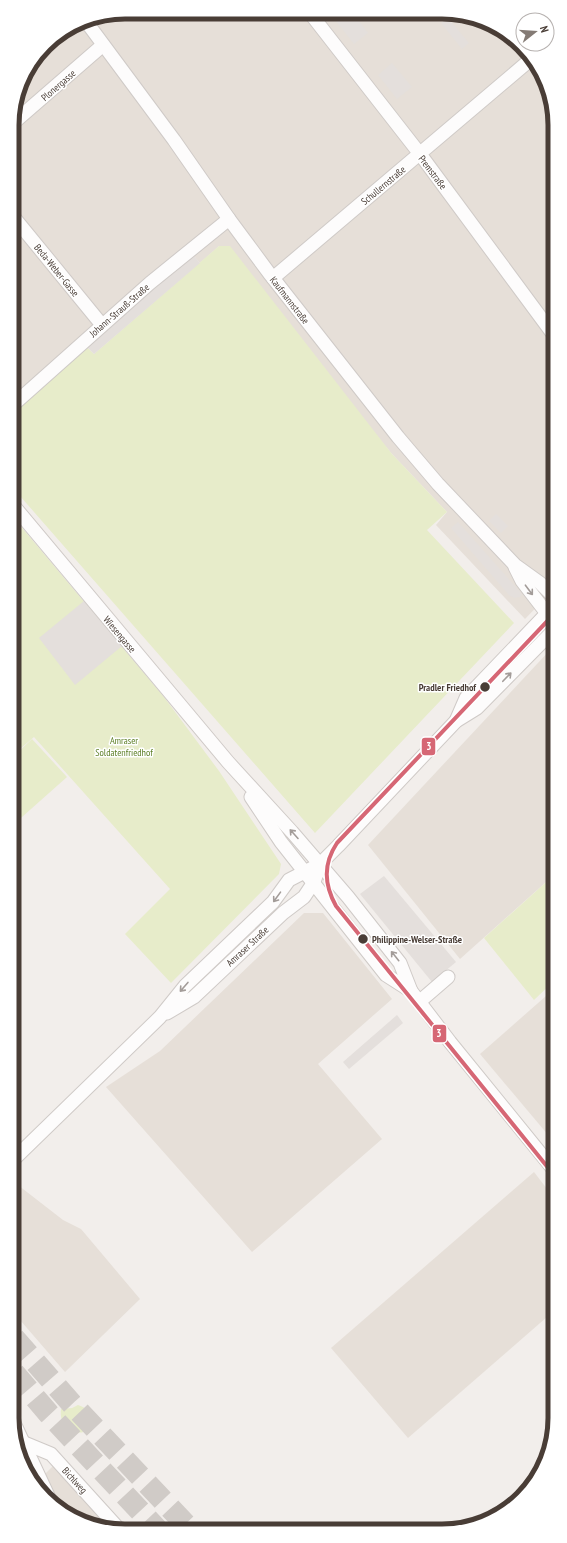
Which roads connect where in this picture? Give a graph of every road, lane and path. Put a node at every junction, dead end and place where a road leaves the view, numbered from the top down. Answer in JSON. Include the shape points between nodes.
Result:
{"nodes":[{"id":1,"x":315,"y":19,"type":"edge"},
{"id":2,"x":89,"y":26,"type":"edge"},
{"id":3,"x":103,"y":45,"type":"junction"},
{"id":4,"x":527,"y":62,"type":"edge"},
{"id":5,"x":19,"y":118,"type":"edge"},
{"id":6,"x":420,"y":154,"type":"junction"},
{"id":7,"x":229,"y":219,"type":"junction"},
{"id":8,"x":19,"y":223,"type":"edge"},
{"id":9,"x":273,"y":278,"type":"junction"},
{"id":10,"x":102,"y":324,"type":"junction"},
{"id":11,"x":548,"y":327,"type":"edge"},
{"id":12,"x":19,"y":400,"type":"edge"},
{"id":13,"x":19,"y":512,"type":"edge"},
{"id":14,"x":514,"y":565,"type":"junction"},
{"id":15,"x":548,"y":591,"type":"edge"},
{"id":16,"x":548,"y":611,"type":"edge"},
{"id":17,"x":548,"y":617,"type":"edge"},
{"id":18,"x":548,"y":636,"type":"edge"},
{"id":19,"x":456,"y":721,"type":"junction"},
{"id":20,"x":228,"y":762,"type":"junction"},
{"id":21,"x":320,"y":864,"type":"junction"},
{"id":22,"x":305,"y":871,"type":"junction"},
{"id":23,"x":314,"y":882,"type":"junction"},
{"id":24,"x":448,"y":977,"type":"dead end"},
{"id":25,"x":411,"y":991,"type":"junction"},
{"id":26,"x":419,"y":1002,"type":"junction"},
{"id":27,"x":160,"y":1017,"type":"junction"},
{"id":28,"x":19,"y":1152,"type":"edge"},
{"id":29,"x":548,"y":1163,"type":"edge"},
{"id":30,"x":22,"y":1442,"type":"joint"},
{"id":31,"x":43,"y":1485,"type":"edge"},
{"id":32,"x":114,"y":1523,"type":"edge"}],
"edges":[{"from":1,"to":6,"type":"street","name":"Premstraße"},
{"from":2,"to":3,"type":"street","name":"Kaufmannstraße"},
{"from":3,"to":5,"type":"street","name":"Plonergasse"},
{"from":3,"to":7,"type":"street","name":"Kaufmannstraße"},
{"from":4,"to":6,"type":"street","name":"Schullernstraße"},
{"from":6,"to":9,"type":"street","name":"Schullernstraße"},
{"from":6,"to":11,"type":"street","name":"Premstraße"},
{"from":7,"to":9,"type":"street","name":"Kaufmannstraße"},
{"from":7,"to":10,"type":"street","name":"Johann-Strauß-Straße"},
{"from":8,"to":10,"type":"street","name":"Beda-Weber-Gasse"},
{"from":9,"to":14,"type":"street","name":"Kaufmannstraße","via":[[428,473]]},
{"from":10,"to":12,"type":"street","name":"Johann-Strauß-Straße"},
{"from":13,"to":20,"type":"street","name":"Wiesengasse"},
{"from":14,"to":15,"type":"street","name":"Kaufmannstraße"},
{"from":14,"to":16,"type":"street","name":"Kaufmannstraße","one_way":true,"via":[[522,581]]},
{"from":17,"to":19,"type":"street","name":"Amraser Straße","via":[[466,698]]},
{"from":19,"to":18,"type":"street","name":"Amraser Straße","one_way":true,"via":[[477,708]]},
{"from":19,"to":21,"type":"street","name":"Amraser Straße"},
{"from":21,"to":20,"type":"street","name":"Wiesengasse","one_way":true},
{"from":20,"to":22,"type":"street","name":"Wiesengasse","via":[[281,842]]},
{"from":21,"to":22,"type":"street","name":"Amraser Straße"},
{"from":21,"to":23,"type":"street","name":"Amraser Straße"},
{"from":25,"to":21,"type":"street","one_way":true,"via":[[400,963]]},
{"from":22,"to":23,"type":"street"},
{"from":22,"to":27,"type":"street","name":"Amraser Straße","one_way":true,"via":[[289,880],[273,902],[185,986]]},
{"from":23,"to":25,"type":"street","via":[[386,976]]},
{"from":23,"to":27,"type":"street","name":"Amraser Straße","via":[[304,897],[283,913],[194,997]]},
{"from":24,"to":26,"type":"street"},
{"from":25,"to":26,"type":"street"},
{"from":26,"to":29,"type":"street"},
{"from":27,"to":28,"type":"street","name":"Amraser Straße"},
{"from":30,"to":31,"type":"street"},
{"from":30,"to":32,"type":"street","name":"Bichlweg","via":[[51,1454]]}]}
